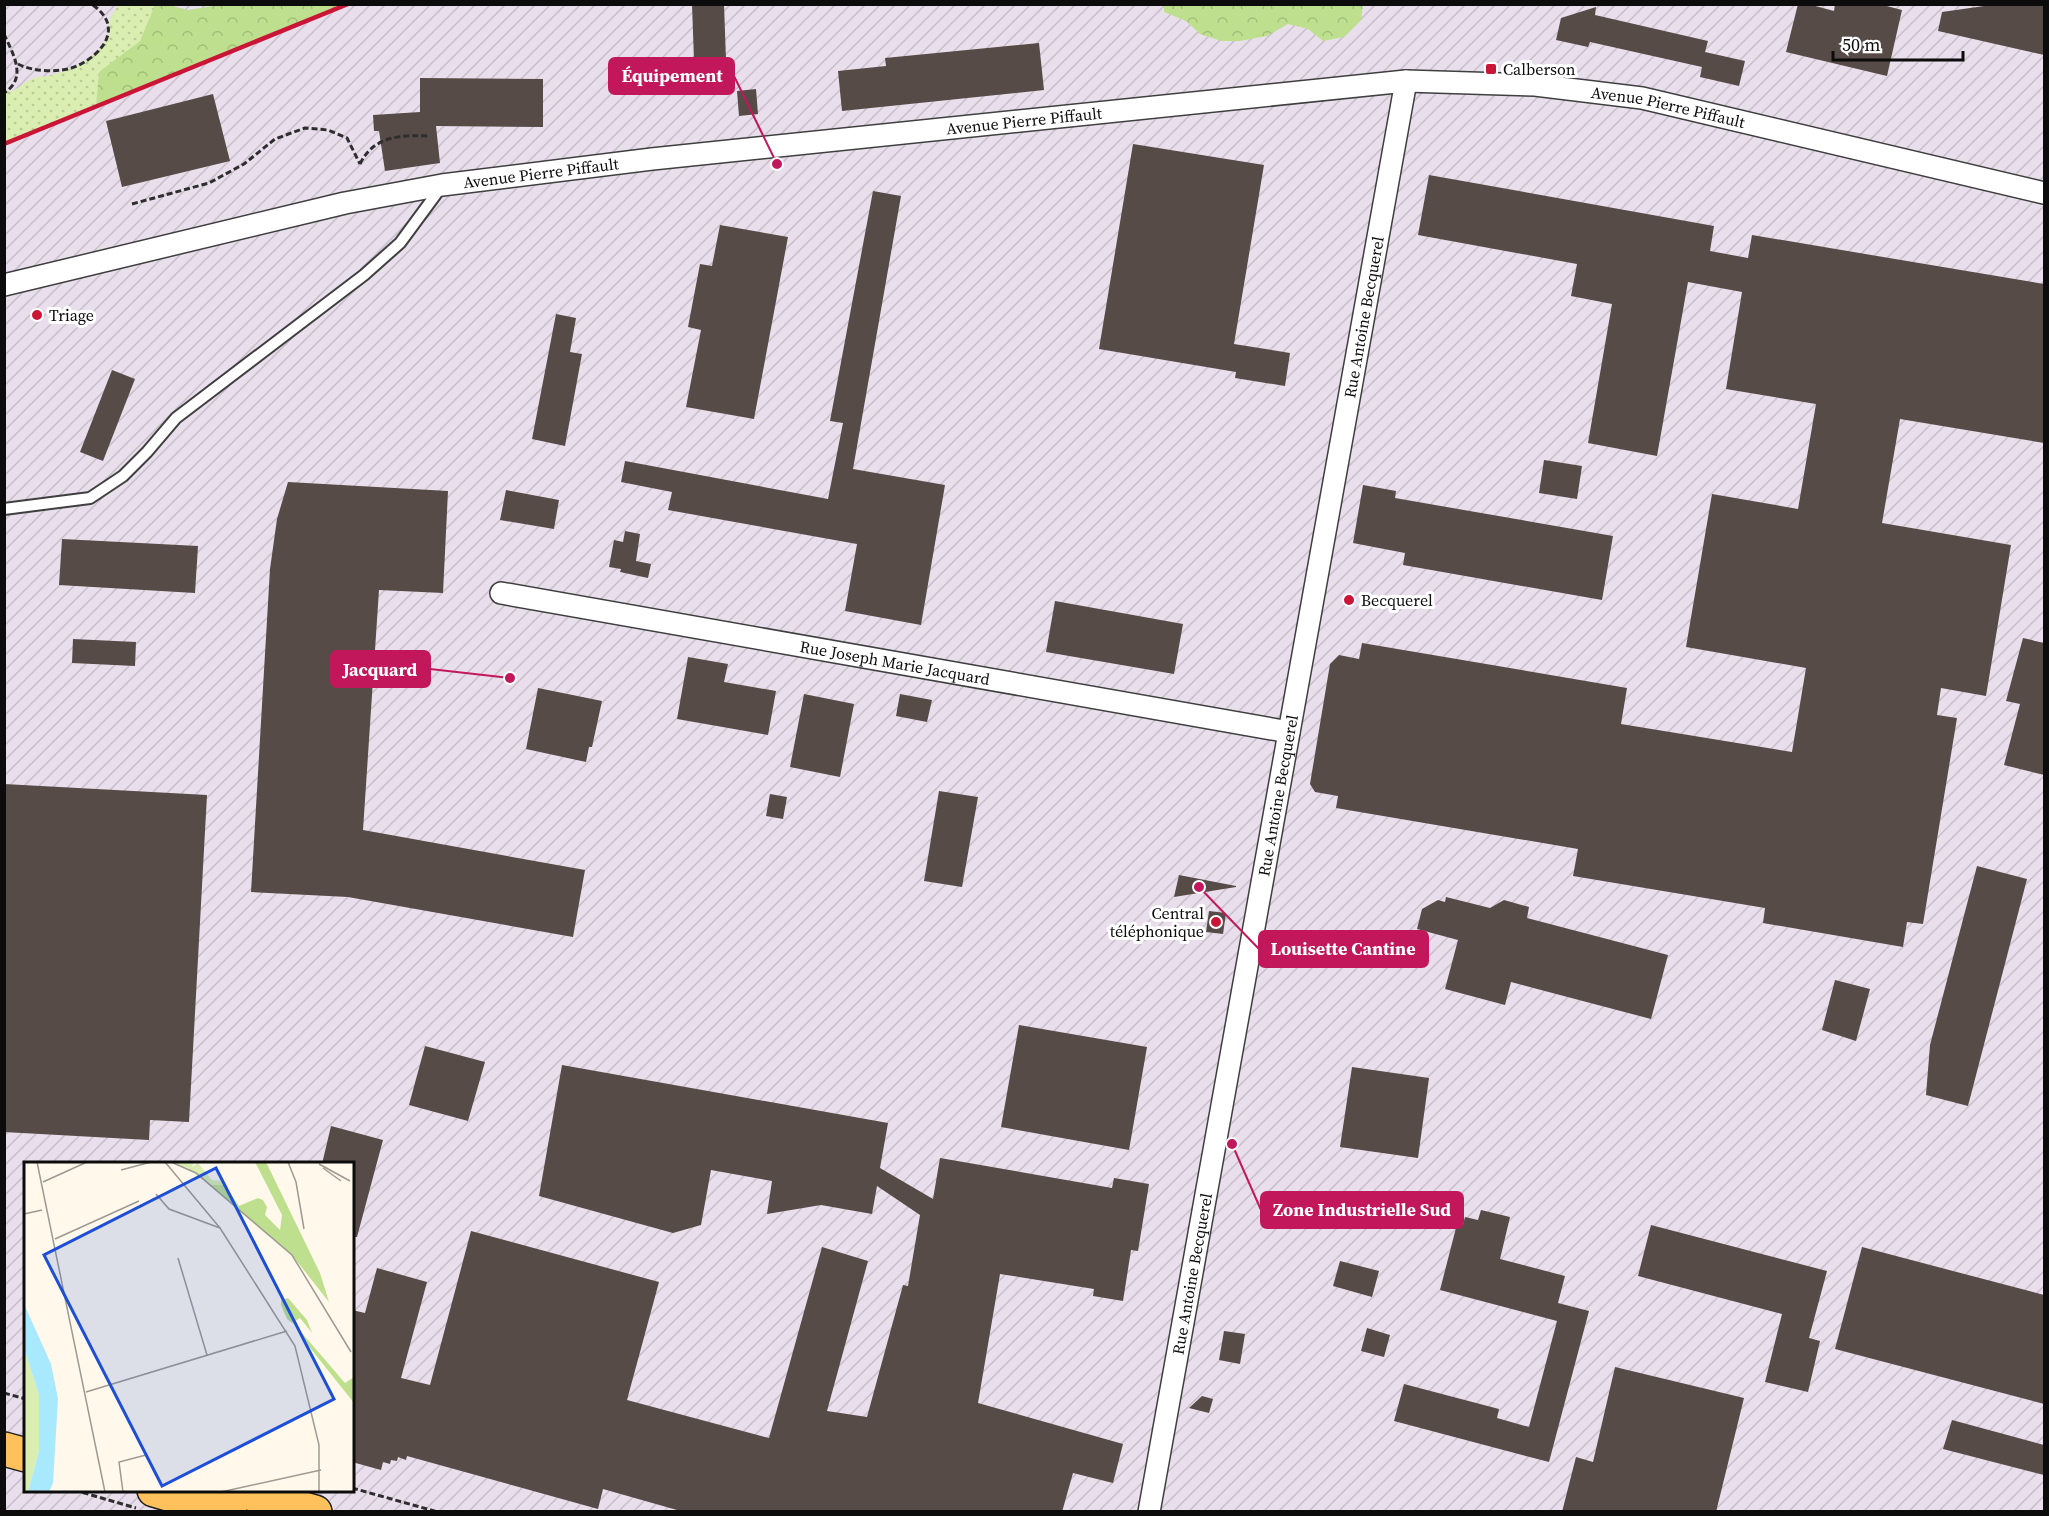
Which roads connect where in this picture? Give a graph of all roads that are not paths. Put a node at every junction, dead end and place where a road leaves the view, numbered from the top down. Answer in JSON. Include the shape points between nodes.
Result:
{"nodes":[{"id":1,"x":1406,"y":81,"type":"junction"},
{"id":2,"x":442,"y":185,"type":"junction"},
{"id":3,"x":2044,"y":193,"type":"edge"},
{"id":4,"x":4,"y":285,"type":"edge"},
{"id":5,"x":4,"y":508,"type":"edge"},
{"id":6,"x":501,"y":593,"type":"dead end"},
{"id":7,"x":1289,"y":732,"type":"junction"},
{"id":8,"x":4,"y":1426,"type":"edge"},
{"id":9,"x":24,"y":1431,"type":"edge"},
{"id":10,"x":4,"y":1449,"type":"edge"},
{"id":11,"x":24,"y":1454,"type":"edge"},
{"id":12,"x":242,"y":1492,"type":"edge"},
{"id":13,"x":146,"y":1500,"type":"edge"},
{"id":14,"x":230,"y":1512,"type":"edge"},
{"id":15,"x":315,"y":1512,"type":"edge"},
{"id":16,"x":1149,"y":1512,"type":"edge"}],
"edges":[{"from":1,"to":2,"type":"street","name":"Avenue Pierre Piffault","via":[[635,160]]},
{"from":1,"to":3,"type":"street","name":"Avenue Pierre Piffault","via":[[1535,85],[1642,98]]},
{"from":1,"to":7,"type":"street","name":"Rue Antoine Becquerel"},
{"from":2,"to":4,"type":"street","name":"Avenue Pierre Piffault","via":[[345,203]]},
{"from":2,"to":5,"type":"lane","via":[[400,243],[364,275],[176,418],[123,476],[90,498]]},
{"from":6,"to":7,"type":"street","name":"Rue Joseph Marie Jacquard"},
{"from":7,"to":16,"type":"street","name":"Rue Antoine Becquerel"},
{"from":8,"to":9,"type":"main road"},
{"from":10,"to":11,"type":"main road"},
{"from":12,"to":15,"type":"main road"},
{"from":13,"to":14,"type":"main road"}]}
